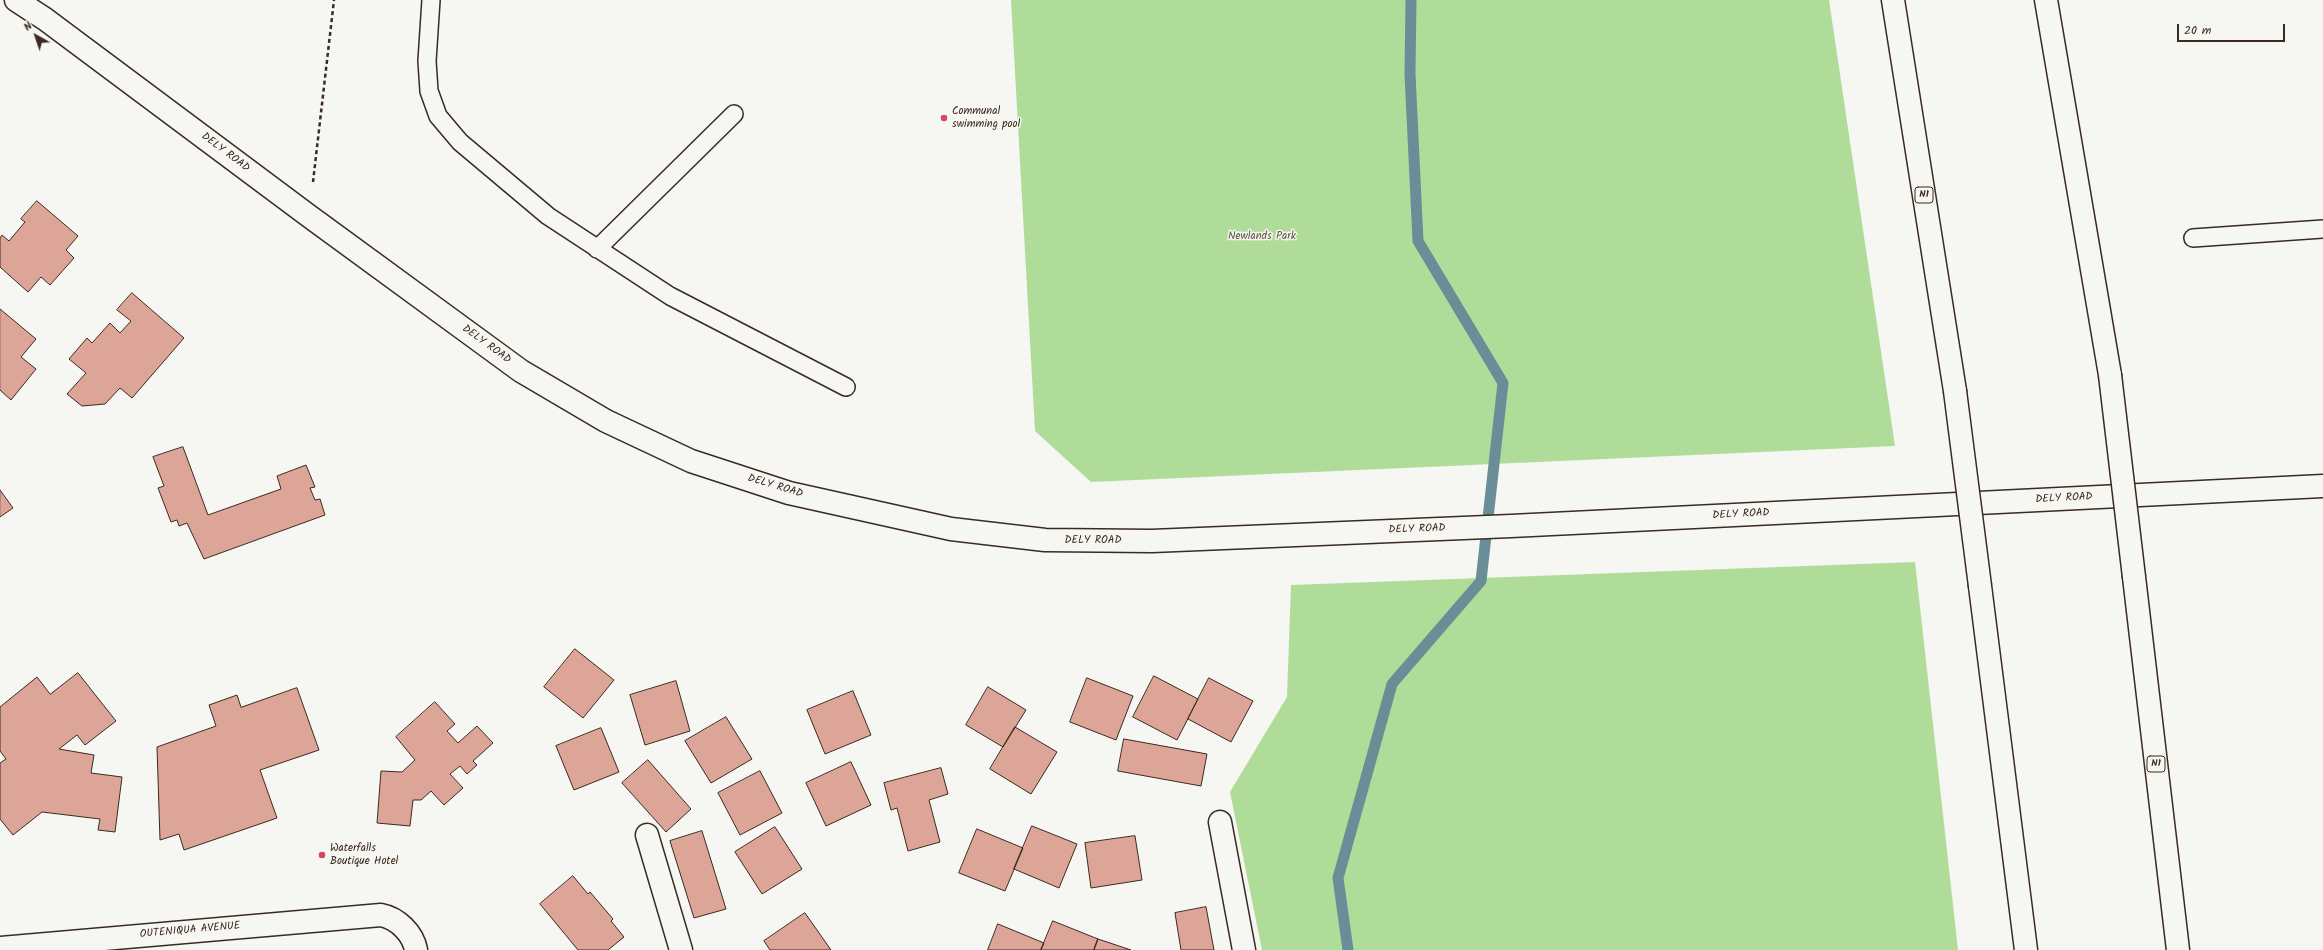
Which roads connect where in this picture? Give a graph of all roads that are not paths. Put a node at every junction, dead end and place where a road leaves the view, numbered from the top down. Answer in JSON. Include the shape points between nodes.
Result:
{"nodes":[{"id":1,"x":16,"y":0,"type":"edge"},
{"id":2,"x":431,"y":0,"type":"edge"},
{"id":3,"x":1893,"y":0,"type":"edge"},
{"id":4,"x":2046,"y":0,"type":"edge"},
{"id":5,"x":734,"y":114,"type":"dead end"},
{"id":6,"x":2323,"y":229,"type":"edge"},
{"id":7,"x":2192,"y":238,"type":"dead end"},
{"id":8,"x":597,"y":249,"type":"junction"},
{"id":9,"x":846,"y":387,"type":"dead end"},
{"id":10,"x":2323,"y":486,"type":"edge"},
{"id":11,"x":1220,"y":822,"type":"dead end"},
{"id":12,"x":647,"y":835,"type":"dead end"},
{"id":13,"x":0,"y":948,"type":"edge"},
{"id":14,"x":416,"y":950,"type":"edge"},
{"id":15,"x":680,"y":950,"type":"edge"},
{"id":16,"x":1244,"y":950,"type":"edge"},
{"id":17,"x":2026,"y":950,"type":"edge"},
{"id":18,"x":2178,"y":950,"type":"edge"}],
"edges":[{"from":1,"to":10,"type":"main road","name":"DELY ROAD","via":[[521,371],[606,421],[691,460],[789,493],[951,529],[1045,540],[1152,541]]},
{"from":2,"to":8,"type":"lane","via":[[428,91],[438,116],[460,142],[548,216]]},
{"from":3,"to":17,"type":"main road","number":"N1","bridge":true,"via":[[1955,391]]},
{"from":4,"to":18,"type":"main road","number":"N1","bridge":true,"via":[[2110,375]]},
{"from":5,"to":8,"type":"lane"},
{"from":6,"to":7,"type":"lane"},
{"from":8,"to":9,"type":"lane","via":[[670,296]]},
{"from":11,"to":16,"type":"main road"},
{"from":12,"to":15,"type":"main road"},
{"from":13,"to":14,"type":"main road","name":"OUTENIQUA AVENUE","via":[[381,915],[388,916],[404,927]]}]}
